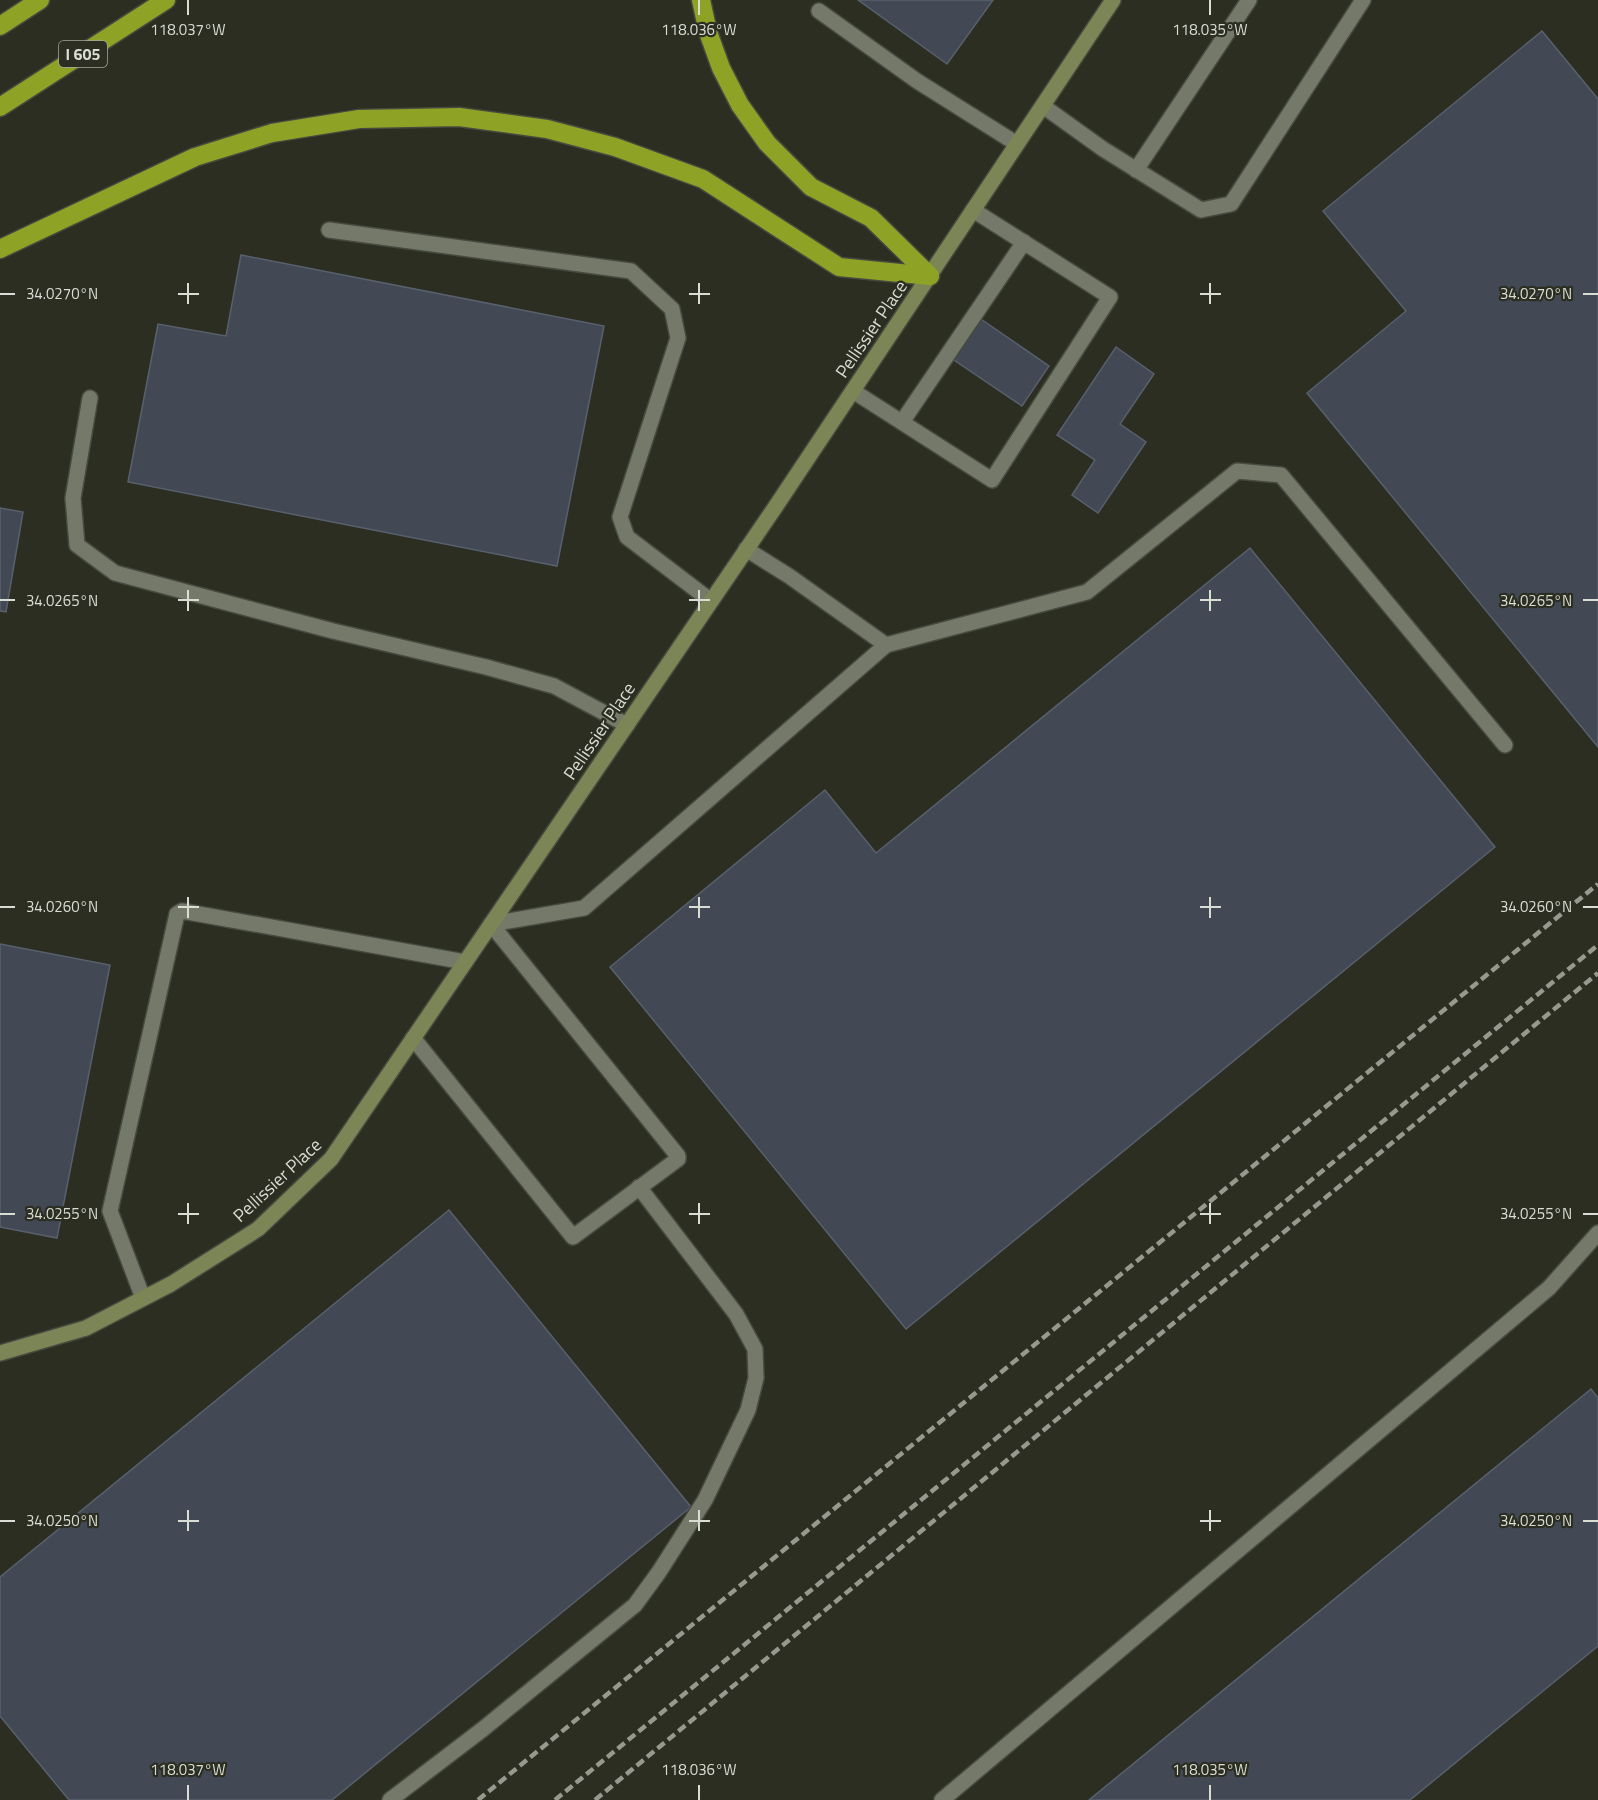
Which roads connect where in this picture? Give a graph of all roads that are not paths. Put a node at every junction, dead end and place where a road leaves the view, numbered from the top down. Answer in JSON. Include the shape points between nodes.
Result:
{"nodes":[{"id":1,"x":40,"y":0,"type":"edge"},
{"id":2,"x":166,"y":0,"type":"edge"},
{"id":3,"x":701,"y":0,"type":"edge"},
{"id":4,"x":1113,"y":0,"type":"edge"},
{"id":5,"x":1249,"y":0,"type":"edge"},
{"id":6,"x":1363,"y":0,"type":"edge"},
{"id":7,"x":819,"y":11,"type":"dead end"},
{"id":8,"x":0,"y":26,"type":"edge"},
{"id":9,"x":1043,"y":106,"type":"junction"},
{"id":10,"x":0,"y":107,"type":"edge"},
{"id":11,"x":1017,"y":144,"type":"junction"},
{"id":12,"x":1136,"y":170,"type":"junction"},
{"id":13,"x":974,"y":210,"type":"junction"},
{"id":14,"x":329,"y":230,"type":"dead end"},
{"id":15,"x":1024,"y":242,"type":"junction"},
{"id":16,"x":0,"y":249,"type":"edge"},
{"id":17,"x":930,"y":276,"type":"junction"},
{"id":18,"x":853,"y":391,"type":"junction"},
{"id":19,"x":90,"y":398,"type":"dead end"},
{"id":20,"x":903,"y":422,"type":"junction"},
{"id":21,"x":746,"y":549,"type":"junction"},
{"id":22,"x":711,"y":601,"type":"junction"},
{"id":23,"x":886,"y":645,"type":"junction"},
{"id":24,"x":627,"y":725,"type":"junction"},
{"id":25,"x":1505,"y":745,"type":"dead end"},
{"id":26,"x":491,"y":924,"type":"junction"},
{"id":27,"x":465,"y":962,"type":"junction"},
{"id":28,"x":413,"y":1038,"type":"junction"},
{"id":29,"x":639,"y":1187,"type":"junction"},
{"id":30,"x":1598,"y":1233,"type":"edge"},
{"id":31,"x":143,"y":1299,"type":"junction"},
{"id":32,"x":0,"y":1353,"type":"edge"},
{"id":33,"x":390,"y":1800,"type":"edge"},
{"id":34,"x":942,"y":1800,"type":"edge"}],
"edges":[{"from":1,"to":8,"type":"highway"},
{"from":2,"to":10,"type":"highway","number":"I 605"},
{"from":3,"to":17,"type":"highway","via":[[721,68],[740,105],[767,142],[811,187],[871,218]]},
{"from":4,"to":9,"type":"main road","name":"Pellissier Place"},
{"from":5,"to":12,"type":"lane"},
{"from":6,"to":12,"type":"lane","via":[[1232,204],[1201,210]]},
{"from":7,"to":11,"type":"lane","via":[[917,81]]},
{"from":9,"to":11,"type":"main road","name":"Pellissier Place"},
{"from":9,"to":12,"type":"lane"},
{"from":11,"to":13,"type":"main road","name":"Pellissier Place"},
{"from":13,"to":15,"type":"lane"},
{"from":13,"to":17,"type":"main road","name":"Pellissier Place"},
{"from":14,"to":22,"type":"lane","via":[[631,271],[672,309],[678,338],[620,518],[627,537]]},
{"from":15,"to":20,"type":"lane"},
{"from":15,"to":20,"type":"lane","via":[[1110,297],[992,480]]},
{"from":16,"to":17,"type":"highway","via":[[195,157],[272,133],[359,119],[459,117],[547,129],[615,147],[703,179],[839,267]]},
{"from":17,"to":18,"type":"main road","name":"Pellissier Place"},
{"from":18,"to":20,"type":"lane"},
{"from":18,"to":21,"type":"main road","name":"Pellissier Place"},
{"from":19,"to":24,"type":"lane","via":[[73,498],[77,545],[115,573],[554,686]]},
{"from":21,"to":22,"type":"main road","name":"Pellissier Place"},
{"from":21,"to":23,"type":"lane"},
{"from":22,"to":24,"type":"main road","name":"Pellissier Place"},
{"from":23,"to":25,"type":"lane","via":[[1087,592],[1237,471],[1281,475]]},
{"from":23,"to":26,"type":"lane","via":[[584,908]]},
{"from":24,"to":26,"type":"main road","name":"Pellissier Place"},
{"from":26,"to":27,"type":"main road","name":"Pellissier Place"},
{"from":26,"to":29,"type":"lane","via":[[678,1156]]},
{"from":27,"to":28,"type":"main road","name":"Pellissier Place"},
{"from":27,"to":31,"type":"lane","via":[[182,911],[177,914],[110,1211]]},
{"from":28,"to":29,"type":"lane","via":[[573,1236]]},
{"from":28,"to":31,"type":"main road","name":"Pellissier Place","via":[[331,1159],[258,1228]]},
{"from":29,"to":33,"type":"lane","via":[[736,1314],[755,1349],[756,1378],[748,1410],[705,1500],[635,1605]]},
{"from":30,"to":34,"type":"lane","via":[[1549,1288]]},
{"from":31,"to":32,"type":"main road","name":"Pellissier Place","via":[[86,1328]]}]}
